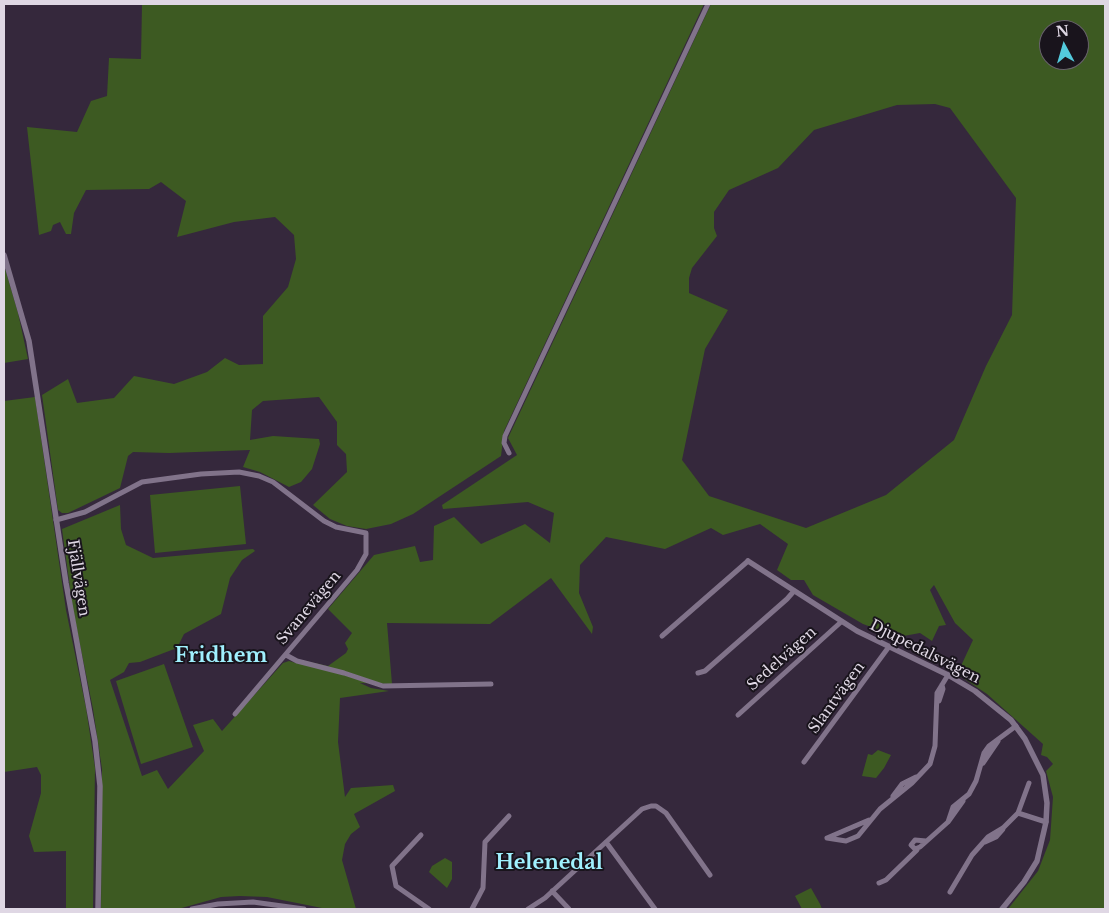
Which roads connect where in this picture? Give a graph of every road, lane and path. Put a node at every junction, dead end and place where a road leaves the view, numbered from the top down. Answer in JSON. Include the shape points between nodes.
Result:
{"nodes":[{"id":1,"x":708,"y":4,"type":"edge"},
{"id":2,"x":4,"y":255,"type":"edge"},
{"id":3,"x":509,"y":453,"type":"dead end"},
{"id":4,"x":56,"y":520,"type":"junction"},
{"id":5,"x":748,"y":562,"type":"joint"},
{"id":6,"x":794,"y":591,"type":"junction"},
{"id":7,"x":842,"y":622,"type":"junction"},
{"id":8,"x":662,"y":636,"type":"dead end"},
{"id":9,"x":888,"y":648,"type":"junction"},
{"id":10,"x":286,"y":654,"type":"junction"},
{"id":11,"x":698,"y":673,"type":"dead end"},
{"id":12,"x":948,"y":675,"type":"junction"},
{"id":13,"x":491,"y":684,"type":"dead end"},
{"id":14,"x":235,"y":714,"type":"dead end"},
{"id":15,"x":738,"y":715,"type":"dead end"},
{"id":16,"x":1016,"y":726,"type":"junction"},
{"id":17,"x":804,"y":762,"type":"dead end"},
{"id":18,"x":1029,"y":783,"type":"dead end"},
{"id":19,"x":1018,"y":813,"type":"junction"},
{"id":20,"x":509,"y":816,"type":"dead end"},
{"id":21,"x":870,"y":820,"type":"junction"},
{"id":22,"x":1046,"y":822,"type":"junction"},
{"id":23,"x":851,"y":830,"type":"junction"},
{"id":24,"x":421,"y":834,"type":"dead end"},
{"id":25,"x":856,"y":838,"type":"junction"},
{"id":26,"x":926,"y":841,"type":"junction"},
{"id":27,"x":606,"y":842,"type":"junction"},
{"id":28,"x":917,"y":849,"type":"junction"},
{"id":29,"x":710,"y":876,"type":"dead end"},
{"id":30,"x":879,"y":883,"type":"dead end"},
{"id":31,"x":552,"y":891,"type":"junction"},
{"id":32,"x":950,"y":892,"type":"dead end"},
{"id":33,"x":98,"y":909,"type":"edge"},
{"id":34,"x":192,"y":909,"type":"edge"},
{"id":35,"x":304,"y":909,"type":"edge"},
{"id":36,"x":429,"y":909,"type":"edge"},
{"id":37,"x":472,"y":909,"type":"edge"},
{"id":38,"x":528,"y":909,"type":"edge"},
{"id":39,"x":569,"y":909,"type":"edge"},
{"id":40,"x":655,"y":909,"type":"edge"},
{"id":41,"x":1002,"y":909,"type":"edge"}],
"edges":[{"from":1,"to":3,"type":"street","via":[[504,436]]},
{"from":2,"to":4,"type":"street","name":"Fjällvägen","via":[[29,340]]},
{"from":4,"to":10,"type":"street","name":"Svanevägen","via":[[85,512],[130,487],[148,481],[239,472],[273,482],[330,524],[366,533],[363,560]]},
{"from":4,"to":33,"type":"street","name":"Fjällvägen","via":[[99,769]]},
{"from":5,"to":6,"type":"street","name":"Djupedalsvägen"},
{"from":5,"to":8,"type":"street"},
{"from":6,"to":7,"type":"street","name":"Djupedalsvägen"},
{"from":6,"to":11,"type":"street","via":[[705,671]]},
{"from":7,"to":9,"type":"street","name":"Djupedalsvägen"},
{"from":7,"to":15,"type":"street","name":"Sedelvägen"},
{"from":9,"to":12,"type":"street","name":"Djupedalsvägen"},
{"from":9,"to":17,"type":"street","name":"Slantvägen"},
{"from":10,"to":13,"type":"street","via":[[298,661],[382,686]]},
{"from":10,"to":14,"type":"street","name":"Svanevägen"},
{"from":12,"to":16,"type":"street","name":"Djupedalsvägen","via":[[984,696]]},
{"from":12,"to":21,"type":"street","via":[[937,704],[932,758],[924,770]]},
{"from":16,"to":22,"type":"street","name":"Djupedalsvägen","via":[[1040,768],[1046,794]]},
{"from":16,"to":26,"type":"street","via":[[1000,739],[982,764],[960,808]]},
{"from":18,"to":19,"type":"street"},
{"from":19,"to":22,"type":"street"},
{"from":19,"to":32,"type":"street","via":[[996,837],[972,854]]},
{"from":20,"to":37,"type":"street","via":[[485,842],[483,888]]},
{"from":21,"to":23,"type":"street"},
{"from":21,"to":25,"type":"street"},
{"from":22,"to":41,"type":"street","name":"Djupedalsvägen","via":[[1037,861]]},
{"from":23,"to":25,"type":"street"},
{"from":23,"to":25,"type":"street","via":[[827,838]]},
{"from":24,"to":36,"type":"street","via":[[392,866],[396,886]]},
{"from":26,"to":28,"type":"street"},
{"from":26,"to":28,"type":"street","via":[[912,842],[913,848]]},
{"from":27,"to":29,"type":"street","via":[[642,809],[656,806],[666,813]]},
{"from":27,"to":31,"type":"street"},
{"from":27,"to":40,"type":"street"},
{"from":28,"to":30,"type":"street"},
{"from":31,"to":38,"type":"street"},
{"from":31,"to":39,"type":"street"},
{"from":34,"to":35,"type":"street","via":[[253,902]]}]}
